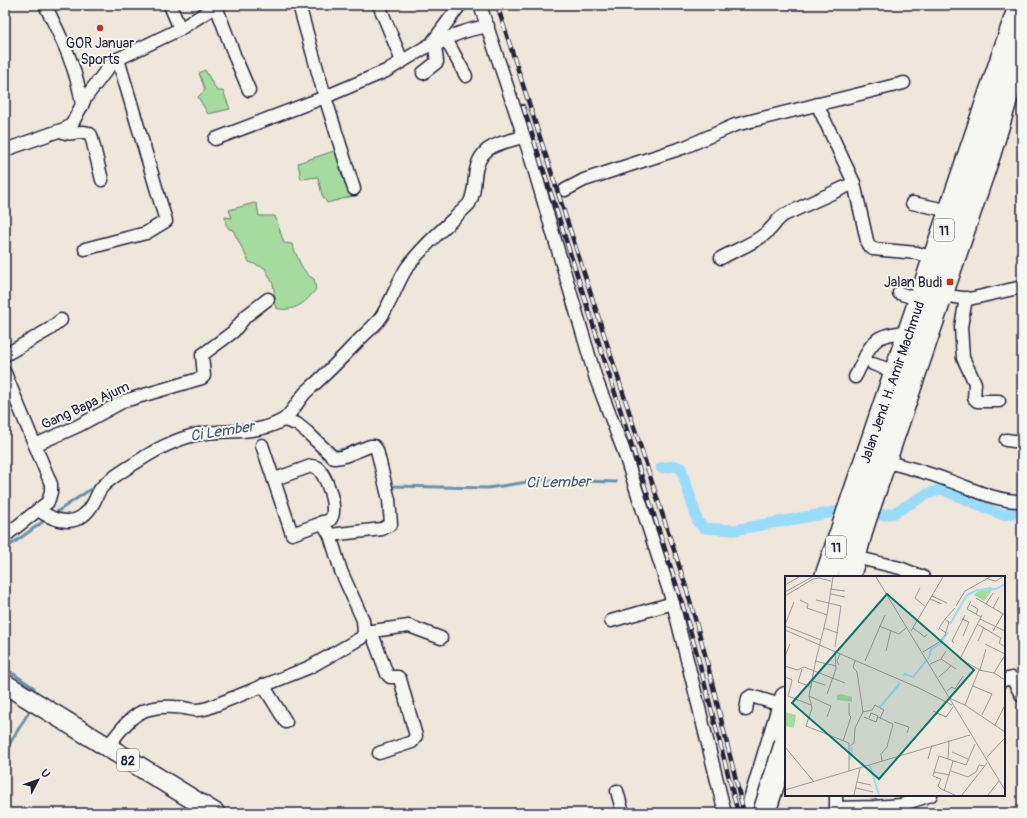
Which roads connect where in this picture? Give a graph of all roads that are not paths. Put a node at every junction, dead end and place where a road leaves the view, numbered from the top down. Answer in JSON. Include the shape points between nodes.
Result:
{"nodes":[{"id":1,"x":45,"y":5,"type":"edge"},
{"id":2,"x":170,"y":5,"type":"edge"},
{"id":3,"x":299,"y":5,"type":"edge"},
{"id":4,"x":379,"y":5,"type":"edge"},
{"id":5,"x":460,"y":5,"type":"edge"},
{"id":6,"x":480,"y":5,"type":"edge"},
{"id":7,"x":1020,"y":5,"type":"edge"},
{"id":8,"x":214,"y":6,"type":"edge"},
{"id":9,"x":488,"y":26,"type":"junction"},
{"id":10,"x":180,"y":29,"type":"junction"},
{"id":11,"x":446,"y":39,"type":"junction"},
{"id":12,"x":1022,"y":47,"type":"edge"},
{"id":13,"x":118,"y":59,"type":"junction"},
{"id":14,"x":402,"y":61,"type":"junction"},
{"id":15,"x":423,"y":73,"type":"dead end"},
{"id":16,"x":466,"y":76,"type":"dead end"},
{"id":17,"x":904,"y":83,"type":"dead end"},
{"id":18,"x":249,"y":90,"type":"dead end"},
{"id":19,"x":325,"y":97,"type":"junction"},
{"id":20,"x":817,"y":104,"type":"junction"},
{"id":21,"x":82,"y":106,"type":"junction"},
{"id":22,"x":62,"y":131,"type":"junction"},
{"id":23,"x":523,"y":137,"type":"junction"},
{"id":24,"x":214,"y":139,"type":"dead end"},
{"id":25,"x":5,"y":150,"type":"edge"},
{"id":26,"x":980,"y":153,"type":"junction"},
{"id":27,"x":102,"y":180,"type":"dead end"},
{"id":28,"x":854,"y":183,"type":"junction"},
{"id":29,"x":354,"y":189,"type":"dead end"},
{"id":30,"x":565,"y":190,"type":"dead end"},
{"id":31,"x":912,"y":203,"type":"dead end"},
{"id":32,"x":951,"y":211,"type":"junction"},
{"id":33,"x":85,"y":249,"type":"dead end"},
{"id":34,"x":720,"y":258,"type":"dead end"},
{"id":35,"x":934,"y":258,"type":"junction"},
{"id":36,"x":1022,"y":288,"type":"edge"},
{"id":37,"x":898,"y":293,"type":"dead end"},
{"id":38,"x":942,"y":295,"type":"junction"},
{"id":39,"x":966,"y":298,"type":"junction"},
{"id":40,"x":268,"y":299,"type":"dead end"},
{"id":41,"x":920,"y":300,"type":"junction"},
{"id":42,"x":61,"y":320,"type":"dead end"},
{"id":43,"x":910,"y":332,"type":"junction"},
{"id":44,"x":5,"y":355,"type":"edge"},
{"id":45,"x":873,"y":364,"type":"dead end"},
{"id":46,"x":896,"y":372,"type":"junction"},
{"id":47,"x":5,"y":373,"type":"edge"},
{"id":48,"x":856,"y":377,"type":"dead end"},
{"id":49,"x":999,"y":401,"type":"dead end"},
{"id":50,"x":286,"y":416,"type":"junction"},
{"id":51,"x":1006,"y":440,"type":"dead end"},
{"id":52,"x":1022,"y":442,"type":"edge"},
{"id":53,"x":35,"y":445,"type":"junction"},
{"id":54,"x":262,"y":446,"type":"dead end"},
{"id":55,"x":884,"y":461,"type":"junction"},
{"id":56,"x":275,"y":479,"type":"junction"},
{"id":57,"x":1022,"y":501,"type":"edge"},
{"id":58,"x":46,"y":514,"type":"junction"},
{"id":59,"x":858,"y":514,"type":"junction"},
{"id":60,"x":322,"y":522,"type":"junction"},
{"id":61,"x":330,"y":535,"type":"junction"},
{"id":62,"x":5,"y":536,"type":"edge"},
{"id":63,"x":842,"y":570,"type":"edge"},
{"id":64,"x":920,"y":576,"type":"edge"},
{"id":65,"x":673,"y":603,"type":"junction"},
{"id":66,"x":612,"y":621,"type":"dead end"},
{"id":67,"x":367,"y":632,"type":"junction"},
{"id":68,"x":441,"y":638,"type":"dead end"},
{"id":69,"x":1005,"y":680,"type":"edge"},
{"id":70,"x":5,"y":684,"type":"edge"},
{"id":71,"x":263,"y":685,"type":"junction"},
{"id":72,"x":1022,"y":695,"type":"edge"},
{"id":73,"x":785,"y":702,"type":"edge"},
{"id":74,"x":746,"y":710,"type":"dead end"},
{"id":75,"x":286,"y":722,"type":"dead end"},
{"id":76,"x":785,"y":746,"type":"edge"},
{"id":77,"x":107,"y":747,"type":"junction"},
{"id":78,"x":378,"y":753,"type":"dead end"},
{"id":79,"x":776,"y":766,"type":"edge"},
{"id":80,"x":785,"y":778,"type":"edge"},
{"id":81,"x":617,"y":791,"type":"dead end"},
{"id":82,"x":836,"y":796,"type":"edge"},
{"id":83,"x":928,"y":796,"type":"edge"},
{"id":84,"x":215,"y":813,"type":"edge"},
{"id":85,"x":623,"y":813,"type":"edge"},
{"id":86,"x":725,"y":813,"type":"edge"},
{"id":87,"x":752,"y":813,"type":"edge"},
{"id":88,"x":764,"y":813,"type":"edge"},
{"id":89,"x":775,"y":813,"type":"edge"}],
"edges":[{"from":1,"to":21,"type":"street","via":[[74,70]]},
{"from":2,"to":10,"type":"street"},
{"from":3,"to":19,"type":"street"},
{"from":4,"to":14,"type":"street"},
{"from":5,"to":14,"type":"street","via":[[431,44]]},
{"from":6,"to":9,"type":"street"},
{"from":7,"to":26,"type":"highway","name":"Jalan Jend. H. Amir Machmud","number":"11"},
{"from":8,"to":10,"type":"street"},
{"from":8,"to":18,"type":"street"},
{"from":9,"to":11,"type":"street","via":[[463,30]]},
{"from":9,"to":23,"type":"street"},
{"from":10,"to":13,"type":"street"},
{"from":11,"to":15,"type":"street","via":[[435,46],[438,62]]},
{"from":11,"to":16,"type":"street"},
{"from":12,"to":26,"type":"highway","name":"Jalan Jend. H. Amir Machmud","number":"11"},
{"from":13,"to":21,"type":"street","via":[[108,68]]},
{"from":13,"to":33,"type":"street","via":[[166,221],[146,233]]},
{"from":14,"to":19,"type":"street","via":[[386,71]]},
{"from":17,"to":20,"type":"street"},
{"from":19,"to":24,"type":"street"},
{"from":19,"to":29,"type":"street"},
{"from":20,"to":28,"type":"street"},
{"from":20,"to":30,"type":"street","via":[[735,125],[685,147],[584,180]]},
{"from":21,"to":22,"type":"street","via":[[72,124]]},
{"from":22,"to":25,"type":"street"},
{"from":22,"to":27,"type":"street","via":[[67,134],[87,132],[91,135]]},
{"from":23,"to":50,"type":"street","via":[[492,145],[482,155],[477,165],[474,194],[469,204],[416,257],[406,270],[379,320],[306,392]]},
{"from":23,"to":65,"type":"street","via":[[596,379],[623,449]]},
{"from":26,"to":32,"type":"highway","name":"Jalan Jend. H. Amir Machmud","number":"11"},
{"from":26,"to":38,"type":"highway","name":"Jalan Jend. H. Amir Machmud","number":"11"},
{"from":28,"to":34,"type":"street","via":[[784,215],[767,233]]},
{"from":28,"to":35,"type":"street","via":[[866,240],[870,247],[917,253]]},
{"from":31,"to":32,"type":"street"},
{"from":32,"to":35,"type":"highway","name":"Jalan Jend. H. Amir Machmud","number":"11"},
{"from":35,"to":41,"type":"highway","name":"Jalan Jend. H. Amir Machmud","number":"11"},
{"from":36,"to":39,"type":"street"},
{"from":37,"to":41,"type":"street"},
{"from":38,"to":39,"type":"street"},
{"from":38,"to":55,"type":"highway","name":"Jalan Jend. H. Amir Machmud","number":"11"},
{"from":39,"to":49,"type":"street","via":[[961,327],[963,358],[974,383],[974,398],[977,401]]},
{"from":40,"to":53,"type":"street","name":"Gang Bapa Ajum","via":[[246,316],[233,332],[202,355],[202,378],[124,401],[78,426]]},
{"from":41,"to":43,"type":"highway","name":"Jalan Jend. H. Amir Machmud","number":"11"},
{"from":42,"to":44,"type":"street"},
{"from":43,"to":46,"type":"highway","name":"Jalan Jend. H. Amir Machmud","number":"11"},
{"from":43,"to":48,"type":"street","via":[[886,334],[873,341]]},
{"from":45,"to":46,"type":"street"},
{"from":46,"to":59,"type":"highway","name":"Jalan Jend. H. Amir Machmud","number":"11"},
{"from":47,"to":53,"type":"street"},
{"from":50,"to":58,"type":"street","via":[[262,429],[189,436],[161,448],[103,486],[86,512],[64,522]]},
{"from":50,"to":61,"type":"street","via":[[334,458],[370,446],[377,450],[389,500],[391,524],[382,529]]},
{"from":51,"to":52,"type":"street"},
{"from":53,"to":58,"type":"street","via":[[51,484]]},
{"from":54,"to":56,"type":"street"},
{"from":55,"to":57,"type":"street","via":[[948,480],[987,495]]},
{"from":55,"to":59,"type":"highway","name":"Jalan Jend. H. Amir Machmud","number":"11"},
{"from":56,"to":60,"type":"street","via":[[292,534]]},
{"from":56,"to":60,"type":"street","via":[[311,466],[319,469],[326,480],[333,506],[333,516],[330,520]]},
{"from":58,"to":62,"type":"street"},
{"from":59,"to":63,"type":"highway","name":"Jalan Jend. H. Amir Machmud","number":"11"},
{"from":59,"to":63,"type":"highway","name":"Jalan Jend. H. Amir Machmud","number":"11"},
{"from":60,"to":61,"type":"street"},
{"from":61,"to":67,"type":"street","via":[[341,571]]},
{"from":63,"to":64,"type":"street","via":[[900,568]]},
{"from":65,"to":66,"type":"street"},
{"from":65,"to":86,"type":"street"},
{"from":67,"to":68,"type":"street","via":[[409,626]]},
{"from":67,"to":71,"type":"street","via":[[357,642],[330,658]]},
{"from":67,"to":78,"type":"street","via":[[387,674],[400,679],[416,736],[412,742]]},
{"from":69,"to":72,"type":"street","via":[[1012,678]]},
{"from":70,"to":77,"type":"main road","number":"82"},
{"from":71,"to":75,"type":"street"},
{"from":71,"to":77,"type":"street","via":[[196,711],[177,707],[143,709],[133,715]]},
{"from":73,"to":74,"type":"street","via":[[751,696],[748,698]]},
{"from":73,"to":79,"type":"highway"},
{"from":76,"to":88,"type":"highway","bridge":true},
{"from":77,"to":84,"type":"main road","number":"82"},
{"from":79,"to":87,"type":"highway"},
{"from":80,"to":89,"type":"highway"},
{"from":81,"to":85,"type":"street"},
{"from":82,"to":83,"type":"street","via":[[836,808],[874,808]]}]}
